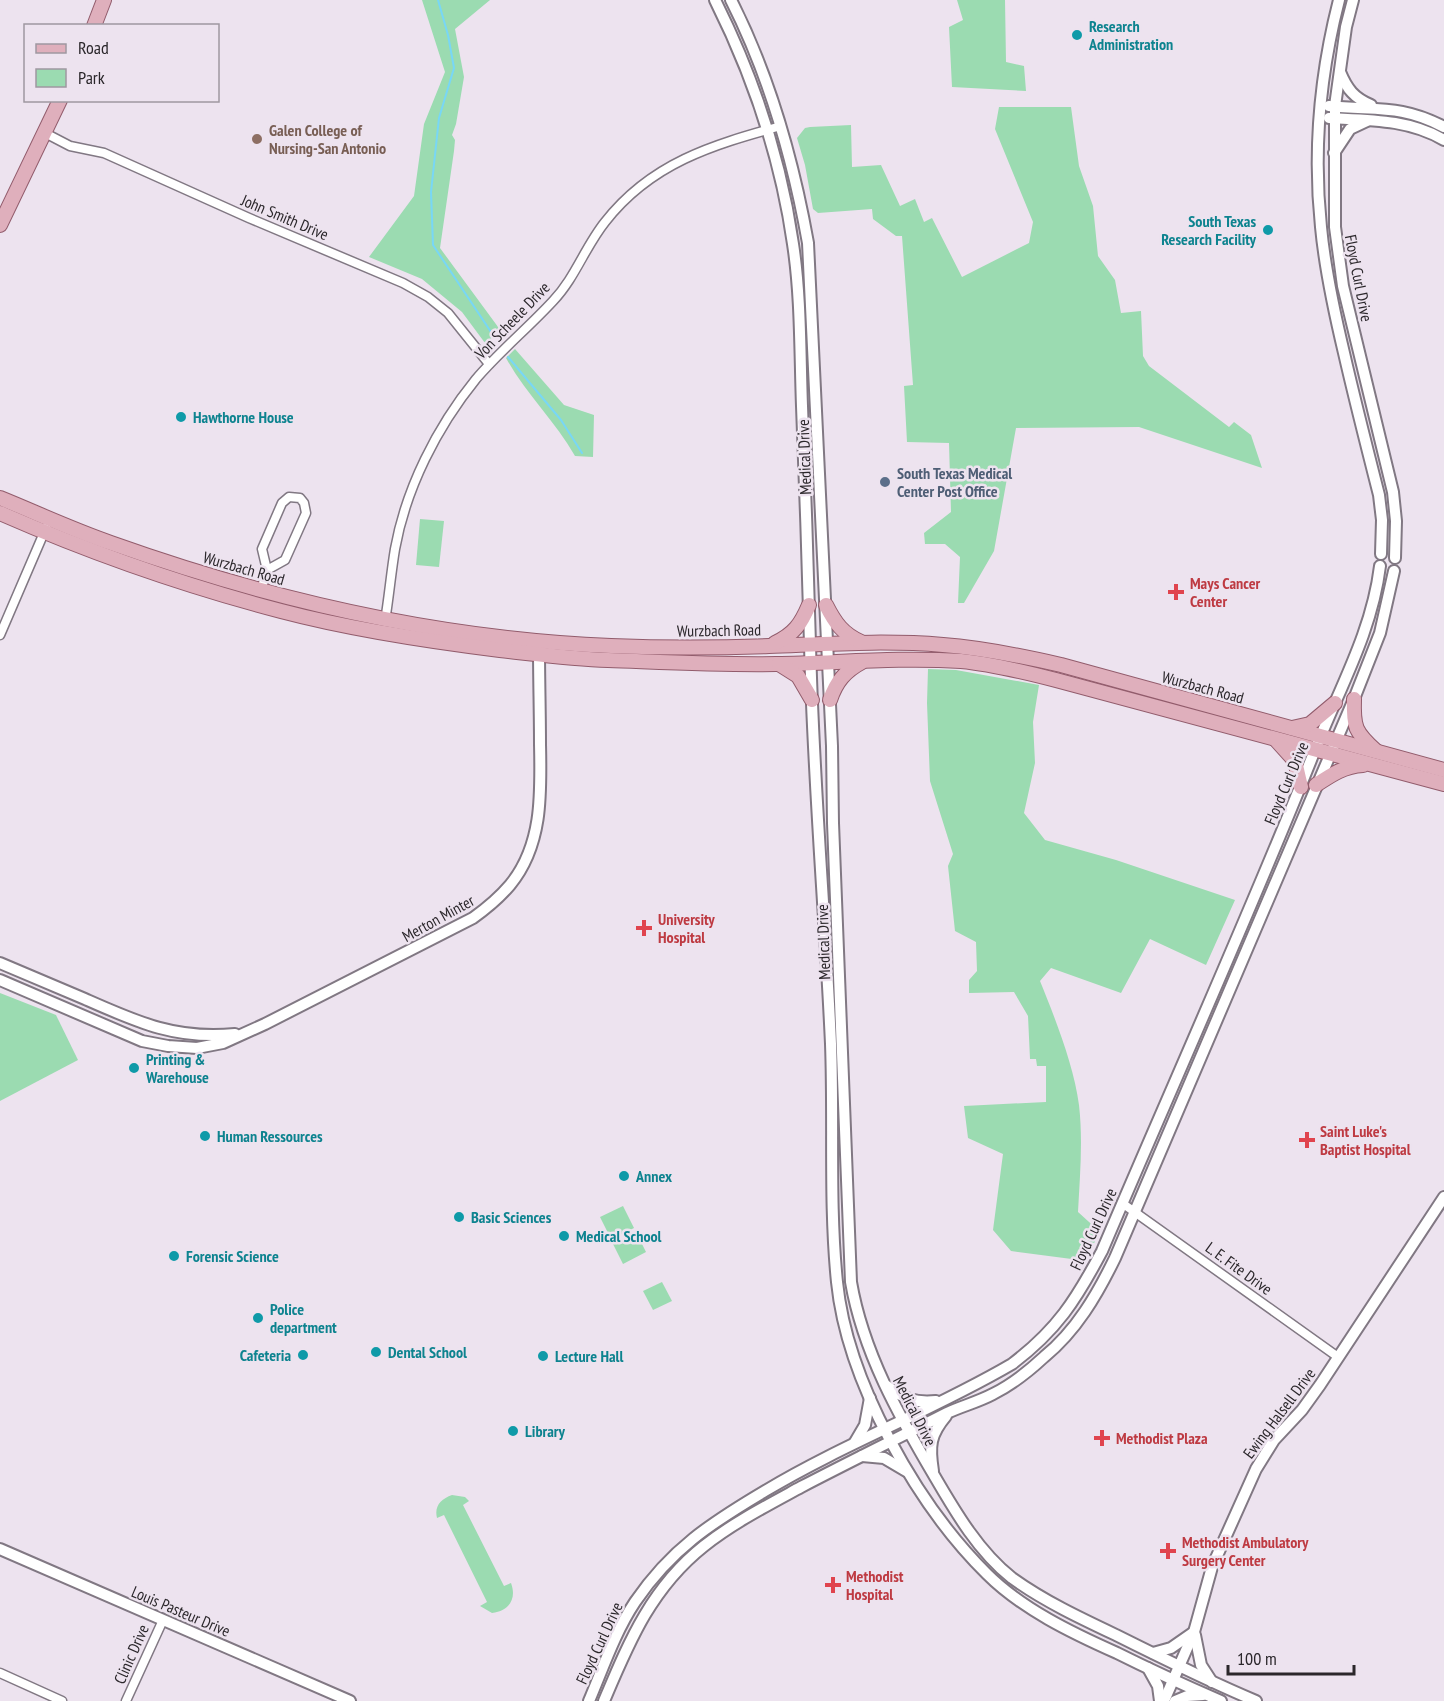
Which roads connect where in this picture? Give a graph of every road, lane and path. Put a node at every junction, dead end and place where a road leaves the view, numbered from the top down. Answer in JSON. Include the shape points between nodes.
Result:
{"nodes":[{"id":1,"x":104,"y":0,"type":"edge"},
{"id":2,"x":715,"y":0,"type":"edge"},
{"id":3,"x":731,"y":0,"type":"edge"},
{"id":4,"x":1339,"y":0,"type":"edge"},
{"id":5,"x":1353,"y":0,"type":"edge"},
{"id":6,"x":95,"y":24,"type":"edge"},
{"id":7,"x":1340,"y":72,"type":"junction"},
{"id":8,"x":59,"y":102,"type":"edge"},
{"id":9,"x":1320,"y":105,"type":"junction"},
{"id":10,"x":1335,"y":106,"type":"junction"},
{"id":11,"x":1380,"y":108,"type":"junction"},
{"id":12,"x":1319,"y":118,"type":"junction"},
{"id":13,"x":1335,"y":119,"type":"junction"},
{"id":14,"x":1369,"y":120,"type":"junction"},
{"id":15,"x":781,"y":126,"type":"junction"},
{"id":16,"x":1444,"y":127,"type":"edge"},
{"id":17,"x":767,"y":130,"type":"junction"},
{"id":18,"x":45,"y":133,"type":"junction"},
{"id":19,"x":1444,"y":140,"type":"edge"},
{"id":20,"x":1334,"y":153,"type":"junction"},
{"id":21,"x":0,"y":225,"type":"edge"},
{"id":22,"x":1359,"y":351,"type":"junction"},
{"id":23,"x":1344,"y":354,"type":"junction"},
{"id":24,"x":489,"y":364,"type":"junction"},
{"id":25,"x":0,"y":498,"type":"edge"},
{"id":26,"x":0,"y":513,"type":"edge"},
{"id":27,"x":50,"y":518,"type":"junction"},
{"id":28,"x":1382,"y":520,"type":"junction"},
{"id":29,"x":1396,"y":521,"type":"junction"},
{"id":30,"x":44,"y":532,"type":"junction"},
{"id":31,"x":1381,"y":554,"type":"dead end"},
{"id":32,"x":1395,"y":558,"type":"dead end"},
{"id":33,"x":1380,"y":566,"type":"dead end"},
{"id":34,"x":267,"y":570,"type":"junction"},
{"id":35,"x":1394,"y":571,"type":"dead end"},
{"id":36,"x":261,"y":590,"type":"junction"},
{"id":37,"x":809,"y":605,"type":"junction"},
{"id":38,"x":826,"y":605,"type":"junction"},
{"id":39,"x":386,"y":619,"type":"junction"},
{"id":40,"x":384,"y":633,"type":"junction"},
{"id":41,"x":0,"y":635,"type":"edge"},
{"id":42,"x":539,"y":640,"type":"junction"},
{"id":43,"x":828,"y":643,"type":"junction"},
{"id":44,"x":863,"y":643,"type":"junction"},
{"id":45,"x":810,"y":644,"type":"junction"},
{"id":46,"x":770,"y":646,"type":"junction"},
{"id":47,"x":539,"y":654,"type":"junction"},
{"id":48,"x":863,"y":661,"type":"junction"},
{"id":49,"x":810,"y":662,"type":"junction"},
{"id":50,"x":828,"y":662,"type":"junction"},
{"id":51,"x":779,"y":664,"type":"junction"},
{"id":52,"x":1354,"y":699,"type":"junction"},
{"id":53,"x":812,"y":700,"type":"junction"},
{"id":54,"x":830,"y":700,"type":"junction"},
{"id":55,"x":1335,"y":703,"type":"junction"},
{"id":56,"x":1290,"y":728,"type":"junction"},
{"id":57,"x":1275,"y":739,"type":"junction"},
{"id":58,"x":1318,"y":743,"type":"junction"},
{"id":59,"x":1333,"y":748,"type":"junction"},
{"id":60,"x":1374,"y":758,"type":"junction"},
{"id":61,"x":1444,"y":770,"type":"edge"},
{"id":62,"x":1444,"y":784,"type":"edge"},
{"id":63,"x":1316,"y":785,"type":"junction"},
{"id":64,"x":1301,"y":787,"type":"junction"},
{"id":65,"x":0,"y":963,"type":"edge"},
{"id":66,"x":0,"y":980,"type":"edge"},
{"id":67,"x":245,"y":1033,"type":"junction"},
{"id":68,"x":833,"y":1185,"type":"junction"},
{"id":69,"x":847,"y":1185,"type":"junction"},
{"id":70,"x":1444,"y":1197,"type":"edge"},
{"id":71,"x":1122,"y":1203,"type":"junction"},
{"id":72,"x":1134,"y":1212,"type":"junction"},
{"id":73,"x":1076,"y":1299,"type":"junction"},
{"id":74,"x":1088,"y":1308,"type":"junction"},
{"id":75,"x":1338,"y":1356,"type":"junction"},
{"id":76,"x":885,"y":1384,"type":"junction"},
{"id":77,"x":870,"y":1398,"type":"junction"},
{"id":78,"x":942,"y":1400,"type":"junction"},
{"id":79,"x":949,"y":1412,"type":"junction"},
{"id":80,"x":901,"y":1420,"type":"junction"},
{"id":81,"x":885,"y":1428,"type":"junction"},
{"id":82,"x":908,"y":1433,"type":"junction"},
{"id":83,"x":891,"y":1441,"type":"junction"},
{"id":84,"x":855,"y":1443,"type":"junction"},
{"id":85,"x":862,"y":1455,"type":"junction"},
{"id":86,"x":911,"y":1475,"type":"junction"},
{"id":87,"x":934,"y":1477,"type":"junction"},
{"id":88,"x":0,"y":1549,"type":"edge"},
{"id":89,"x":163,"y":1620,"type":"junction"},
{"id":90,"x":1194,"y":1632,"type":"junction"},
{"id":91,"x":1153,"y":1653,"type":"junction"},
{"id":92,"x":1180,"y":1667,"type":"junction"},
{"id":93,"x":1148,"y":1668,"type":"junction"},
{"id":94,"x":0,"y":1673,"type":"edge"},
{"id":95,"x":1175,"y":1680,"type":"junction"},
{"id":96,"x":1212,"y":1682,"type":"junction"},
{"id":97,"x":1206,"y":1695,"type":"junction"},
{"id":98,"x":62,"y":1701,"type":"edge"},
{"id":99,"x":126,"y":1701,"type":"edge"},
{"id":100,"x":350,"y":1701,"type":"edge"},
{"id":101,"x":589,"y":1701,"type":"edge"},
{"id":102,"x":604,"y":1701,"type":"edge"},
{"id":103,"x":1162,"y":1701,"type":"edge"},
{"id":104,"x":1175,"y":1701,"type":"edge"},
{"id":105,"x":1221,"y":1701,"type":"edge"},
{"id":106,"x":1256,"y":1701,"type":"edge"}],
"edges":[{"from":1,"to":6,"type":"main road"},
{"from":2,"to":17,"type":"street","name":"Medical Drive","via":[[744,62]]},
{"from":3,"to":15,"type":"street","name":"Medical Drive","via":[[758,57]]},
{"from":4,"to":9,"type":"street","name":"Floyd Curl Drive"},
{"from":5,"to":7,"type":"street","name":"Floyd Curl Drive"},
{"from":7,"to":10,"type":"street","name":"Floyd Curl Drive"},
{"from":7,"to":11,"type":"street","via":[[1351,93]]},
{"from":8,"to":18,"type":"main road"},
{"from":9,"to":10,"type":"street"},
{"from":9,"to":12,"type":"street","name":"Floyd Curl Drive"},
{"from":10,"to":11,"type":"street"},
{"from":10,"to":13,"type":"street","name":"Floyd Curl Drive"},
{"from":11,"to":16,"type":"street","via":[[1405,111]]},
{"from":12,"to":13,"type":"street"},
{"from":12,"to":23,"type":"street","name":"Floyd Curl Drive","via":[[1321,228]]},
{"from":13,"to":14,"type":"street"},
{"from":13,"to":20,"type":"street","name":"Floyd Curl Drive"},
{"from":14,"to":19,"type":"street","via":[[1392,121]]},
{"from":14,"to":20,"type":"street","via":[[1350,129]]},
{"from":15,"to":17,"type":"street","name":"Von Scheele Drive"},
{"from":15,"to":38,"type":"street","name":"Medical Drive","via":[[800,195],[809,253]]},
{"from":17,"to":24,"type":"street","name":"Von Scheele Drive","via":[[700,151],[635,190],[604,223],[554,301]]},
{"from":17,"to":37,"type":"street","name":"Medical Drive","via":[[794,245]]},
{"from":18,"to":21,"type":"main road"},
{"from":18,"to":24,"type":"street","name":"John Smith Drive","via":[[70,146],[104,153],[403,283],[448,313]]},
{"from":20,"to":22,"type":"street","name":"Floyd Curl Drive","via":[[1335,226],[1343,286]]},
{"from":22,"to":23,"type":"street"},
{"from":22,"to":29,"type":"street","name":"Floyd Curl Drive","via":[[1393,492]]},
{"from":23,"to":28,"type":"street","name":"Floyd Curl Drive"},
{"from":24,"to":39,"type":"street","name":"Von Scheele Drive","via":[[458,404],[416,482],[396,548]]},
{"from":25,"to":27,"type":"main road","name":"Wurzbach Road"},
{"from":26,"to":30,"type":"main road","name":"Wurzbach Road"},
{"from":27,"to":30,"type":"street"},
{"from":27,"to":36,"type":"main road","name":"Wurzbach Road","via":[[108,542]]},
{"from":28,"to":29,"type":"street"},
{"from":28,"to":31,"type":"street","name":"Floyd Curl Drive"},
{"from":29,"to":32,"type":"street","name":"Floyd Curl Drive"},
{"from":30,"to":40,"type":"main road","name":"Wurzbach Road","via":[[224,595]]},
{"from":30,"to":41,"type":"street"},
{"from":33,"to":55,"type":"street","name":"Floyd Curl Drive","via":[[1366,629]]},
{"from":34,"to":34,"type":"street","via":[[285,560],[306,513],[300,498],[289,497],[282,503],[262,549]]},
{"from":34,"to":36,"type":"street"},
{"from":35,"to":52,"type":"street","name":"Floyd Curl Drive","via":[[1380,633]]},
{"from":36,"to":39,"type":"main road","name":"Wurzbach Road"},
{"from":37,"to":45,"type":"street","name":"Medical Drive"},
{"from":37,"to":46,"type":"main road","via":[[791,635]]},
{"from":38,"to":43,"type":"street","name":"Medical Drive"},
{"from":38,"to":44,"type":"main road","via":[[839,628]]},
{"from":39,"to":40,"type":"street","name":"Von Scheele Drive"},
{"from":39,"to":42,"type":"main road","name":"Wurzbach Road"},
{"from":40,"to":47,"type":"main road","name":"Wurzbach Road"},
{"from":42,"to":46,"type":"main road","name":"Wurzbach Road","via":[[609,646]]},
{"from":42,"to":47,"type":"street","name":"Merton Minter"},
{"from":43,"to":44,"type":"main road","name":"Wurzbach Road"},
{"from":43,"to":45,"type":"main road","name":"Wurzbach Road"},
{"from":43,"to":50,"type":"street","name":"Medical Drive"},
{"from":44,"to":56,"type":"main road","name":"Wurzbach Road","via":[[1001,651]]},
{"from":45,"to":46,"type":"main road","name":"Wurzbach Road"},
{"from":45,"to":49,"type":"street","name":"Medical Drive"},
{"from":47,"to":51,"type":"main road","name":"Wurzbach Road","via":[[724,665]]},
{"from":47,"to":67,"type":"street","name":"Merton Minter","via":[[541,798],[537,829],[512,883],[473,918]]},
{"from":48,"to":50,"type":"main road","name":"Wurzbach Road"},
{"from":48,"to":54,"type":"main road","via":[[844,674]]},
{"from":48,"to":57,"type":"main road","name":"Wurzbach Road","via":[[960,661],[994,666]]},
{"from":49,"to":50,"type":"main road","name":"Wurzbach Road"},
{"from":49,"to":51,"type":"main road","name":"Wurzbach Road"},
{"from":49,"to":53,"type":"street","name":"Medical Drive"},
{"from":50,"to":54,"type":"street","name":"Medical Drive"},
{"from":51,"to":53,"type":"main road","via":[[798,676]]},
{"from":52,"to":59,"type":"street","name":"Floyd Curl Drive"},
{"from":52,"to":60,"type":"main road","via":[[1355,727]]},
{"from":53,"to":68,"type":"street","name":"Medical Drive","via":[[831,1047]]},
{"from":54,"to":69,"type":"street","name":"Medical Drive"},
{"from":55,"to":56,"type":"main road","via":[[1310,724]]},
{"from":55,"to":58,"type":"street","name":"Floyd Curl Drive"},
{"from":56,"to":58,"type":"main road","name":"Wurzbach Road"},
{"from":57,"to":58,"type":"main road","name":"Wurzbach Road"},
{"from":57,"to":64,"type":"main road","via":[[1295,760]]},
{"from":58,"to":59,"type":"main road","name":"Wurzbach Road"},
{"from":58,"to":64,"type":"street","name":"Floyd Curl Drive"},
{"from":59,"to":60,"type":"main road","name":"Wurzbach Road"},
{"from":59,"to":63,"type":"street","name":"Floyd Curl Drive"},
{"from":60,"to":61,"type":"main road","name":"Wurzbach Road"},
{"from":60,"to":62,"type":"main road","name":"Wurzbach Road"},
{"from":60,"to":63,"type":"main road","via":[[1347,767]]},
{"from":63,"to":72,"type":"street","name":"Floyd Curl Drive"},
{"from":64,"to":71,"type":"street","name":"Floyd Curl Drive"},
{"from":65,"to":67,"type":"street","name":"Merton Minter","via":[[148,1026],[213,1036]]},
{"from":66,"to":67,"type":"street","name":"Merton Minter","via":[[142,1041],[197,1048]]},
{"from":68,"to":69,"type":"street"},
{"from":68,"to":77,"type":"street","name":"Medical Drive","via":[[837,1283],[843,1323]]},
{"from":69,"to":76,"type":"street","name":"Medical Drive","via":[[855,1304]]},
{"from":70,"to":75,"type":"street","name":"Ewing Halsell Drive"},
{"from":71,"to":72,"type":"street","name":"L. E. Fite Drive"},
{"from":71,"to":73,"type":"street","name":"Floyd Curl Drive"},
{"from":72,"to":74,"type":"street","name":"Floyd Curl Drive"},
{"from":72,"to":75,"type":"street","name":"L. E. Fite Drive"},
{"from":73,"to":74,"type":"street"},
{"from":73,"to":78,"type":"street","name":"Floyd Curl Drive","via":[[1037,1346],[1012,1364]]},
{"from":74,"to":79,"type":"street","name":"Floyd Curl Drive","via":[[1046,1356],[1021,1376],[994,1394]]},
{"from":75,"to":90,"type":"street","name":"Ewing Halsell Drive","via":[[1256,1469],[1212,1567]]},
{"from":76,"to":78,"type":"street","via":[[914,1401]]},
{"from":76,"to":80,"type":"street","name":"Medical Drive"},
{"from":77,"to":81,"type":"street","name":"Medical Drive"},
{"from":77,"to":84,"type":"street","via":[[865,1425]]},
{"from":78,"to":80,"type":"street","name":"Floyd Curl Drive"},
{"from":79,"to":82,"type":"street","name":"Floyd Curl Drive"},
{"from":79,"to":87,"type":"street","via":[[933,1436]]},
{"from":80,"to":81,"type":"street","name":"Floyd Curl Drive"},
{"from":80,"to":82,"type":"street","name":"Medical Drive"},
{"from":81,"to":83,"type":"street","name":"Medical Drive"},
{"from":81,"to":84,"type":"street","name":"Floyd Curl Drive"},
{"from":82,"to":83,"type":"street","name":"Floyd Curl Drive"},
{"from":82,"to":87,"type":"street","name":"Medical Drive"},
{"from":83,"to":85,"type":"street","name":"Floyd Curl Drive"},
{"from":83,"to":86,"type":"street","name":"Medical Drive"},
{"from":84,"to":101,"type":"street","name":"Floyd Curl Drive","via":[[738,1507],[679,1550],[635,1603]]},
{"from":85,"to":86,"type":"street","via":[[890,1460]]},
{"from":85,"to":102,"type":"street","name":"Floyd Curl Drive","via":[[773,1502],[703,1547],[646,1611]]},
{"from":86,"to":93,"type":"street","name":"Medical Drive","via":[[934,1513],[1002,1588],[1062,1627]]},
{"from":87,"to":91,"type":"street","name":"Medical Drive","via":[[981,1547],[1011,1577],[1070,1614]]},
{"from":88,"to":89,"type":"street","name":"Louis Pasteur Drive"},
{"from":89,"to":99,"type":"street","name":"Clinic Drive"},
{"from":89,"to":100,"type":"street","name":"Louis Pasteur Drive"},
{"from":90,"to":91,"type":"street","via":[[1171,1648]]},
{"from":90,"to":92,"type":"street","name":"Ewing Halsell Drive"},
{"from":90,"to":96,"type":"street","via":[[1201,1665]]},
{"from":91,"to":92,"type":"street","name":"Medical Drive"},
{"from":92,"to":95,"type":"street","name":"Ewing Halsell Drive"},
{"from":92,"to":96,"type":"street","name":"Medical Drive"},
{"from":93,"to":95,"type":"street","name":"Medical Drive"},
{"from":93,"to":103,"type":"street"},
{"from":94,"to":98,"type":"street"},
{"from":95,"to":97,"type":"street","name":"Medical Drive"},
{"from":95,"to":103,"type":"street","name":"Ewing Halsell Drive"},
{"from":96,"to":106,"type":"street","name":"Medical Drive"},
{"from":97,"to":104,"type":"street"},
{"from":97,"to":105,"type":"street","name":"Medical Drive"}]}
